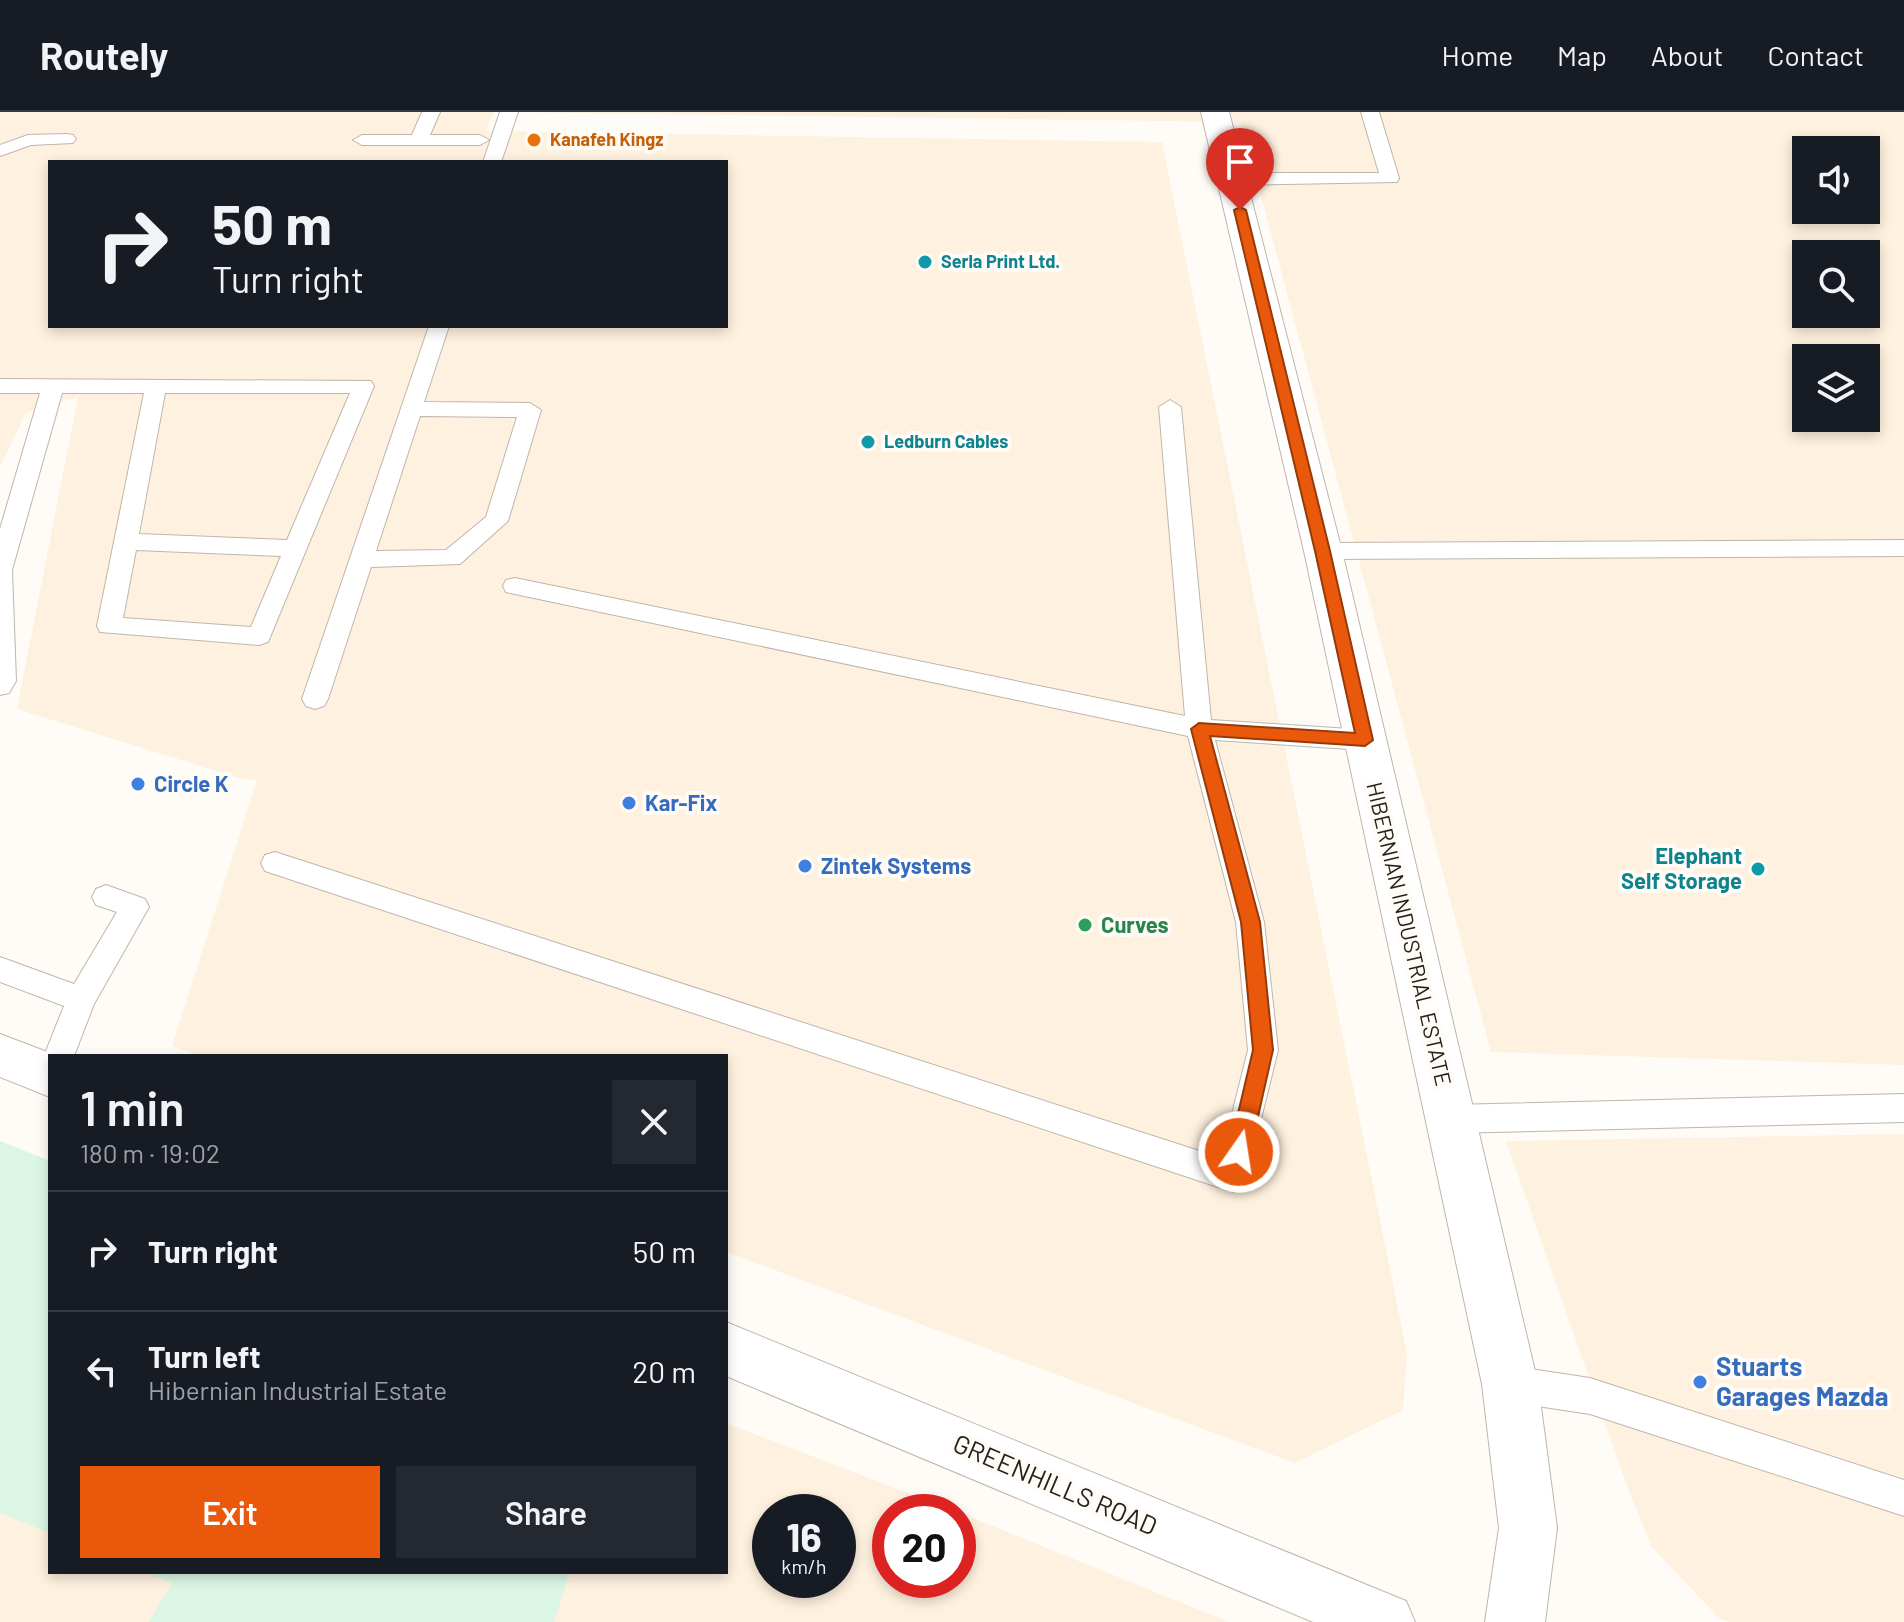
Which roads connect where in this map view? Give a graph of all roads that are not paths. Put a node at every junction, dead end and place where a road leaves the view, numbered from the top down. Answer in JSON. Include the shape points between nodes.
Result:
{"nodes":[{"id":1,"x":431,"y":112,"type":"edge"},
{"id":2,"x":509,"y":112,"type":"edge"},
{"id":3,"x":1215,"y":112,"type":"edge"},
{"id":4,"x":1370,"y":112,"type":"edge"},
{"id":5,"x":67,"y":139,"type":"dead end"},
{"id":6,"x":362,"y":140,"type":"dead end"},
{"id":7,"x":419,"y":140,"type":"junction"},
{"id":8,"x":480,"y":140,"type":"dead end"},
{"id":9,"x":0,"y":151,"type":"edge"},
{"id":10,"x":493,"y":160,"type":"edge"},
{"id":11,"x":1232,"y":179,"type":"junction"},
{"id":12,"x":438,"y":328,"type":"edge"},
{"id":13,"x":0,"y":386,"type":"edge"},
{"id":14,"x":53,"y":386,"type":"junction"},
{"id":15,"x":156,"y":386,"type":"junction"},
{"id":16,"x":1170,"y":407,"type":"dead end"},
{"id":17,"x":411,"y":409,"type":"junction"},
{"id":18,"x":125,"y":542,"type":"junction"},
{"id":19,"x":296,"y":548,"type":"junction"},
{"id":20,"x":1904,"y":548,"type":"edge"},
{"id":21,"x":1323,"y":551,"type":"junction"},
{"id":22,"x":361,"y":559,"type":"junction"},
{"id":23,"x":0,"y":570,"type":"edge"},
{"id":24,"x":515,"y":586,"type":"dead end"},
{"id":25,"x":1,"y":642,"type":"edge"},
{"id":26,"x":0,"y":686,"type":"edge"},
{"id":27,"x":315,"y":699,"type":"dead end"},
{"id":28,"x":1199,"y":729,"type":"junction"},
{"id":29,"x":1365,"y":740,"type":"junction"},
{"id":30,"x":275,"y":863,"type":"dead end"},
{"id":31,"x":106,"y":897,"type":"dead end"},
{"id":32,"x":0,"y":969,"type":"edge"},
{"id":33,"x":81,"y":1000,"type":"junction"},
{"id":34,"x":60,"y":1054,"type":"edge"},
{"id":35,"x":0,"y":1055,"type":"edge"},
{"id":36,"x":48,"y":1074,"type":"edge"},
{"id":37,"x":1904,"y":1108,"type":"edge"},
{"id":38,"x":1450,"y":1119,"type":"junction"},
{"id":39,"x":728,"y":1350,"type":"edge"},
{"id":40,"x":1510,"y":1384,"type":"junction"},
{"id":41,"x":1904,"y":1498,"type":"edge"},
{"id":42,"x":1385,"y":1622,"type":"edge"},
{"id":43,"x":1515,"y":1622,"type":"edge"}],
"edges":[{"from":1,"to":7,"type":"lane"},
{"from":2,"to":10,"type":"lane"},
{"from":3,"to":11,"type":"street","name":"HIBERNIAN INDUSTRIAL ESTATE"},
{"from":4,"to":11,"type":"lane","via":[[1390,178]]},
{"from":5,"to":9,"type":"lane","via":[[28,140]]},
{"from":6,"to":7,"type":"lane"},
{"from":7,"to":8,"type":"lane"},
{"from":11,"to":21,"type":"street","name":"HIBERNIAN INDUSTRIAL ESTATE"},
{"from":12,"to":17,"type":"lane"},
{"from":13,"to":14,"type":"lane"},
{"from":14,"to":15,"type":"lane"},
{"from":14,"to":23,"type":"lane"},
{"from":15,"to":18,"type":"lane"},
{"from":15,"to":19,"type":"lane","via":[[363,386]]},
{"from":16,"to":28,"type":"lane"},
{"from":17,"to":22,"type":"lane"},
{"from":17,"to":22,"type":"lane","via":[[530,410],[496,521],[452,558]]},
{"from":18,"to":19,"type":"lane"},
{"from":18,"to":19,"type":"lane","via":[[109,626],[259,636]]},
{"from":20,"to":21,"type":"lane"},
{"from":21,"to":29,"type":"street","name":"HIBERNIAN INDUSTRIAL ESTATE"},
{"from":22,"to":27,"type":"lane"},
{"from":23,"to":25,"type":"lane"},
{"from":24,"to":28,"type":"lane"},
{"from":25,"to":26,"type":"lane"},
{"from":28,"to":29,"type":"lane"},
{"from":28,"to":30,"type":"lane","via":[[1250,922],[1263,1050],[1233,1177]]},
{"from":29,"to":38,"type":"street","name":"HIBERNIAN INDUSTRIAL ESTATE"},
{"from":31,"to":33,"type":"lane","via":[[135,907]]},
{"from":32,"to":33,"type":"lane"},
{"from":33,"to":34,"type":"lane"},
{"from":35,"to":36,"type":"street"},
{"from":37,"to":38,"type":"lane"},
{"from":38,"to":40,"type":"street","name":"HIBERNIAN INDUSTRIAL ESTATE"},
{"from":39,"to":42,"type":"street","name":"GREENHILLS ROAD"},
{"from":40,"to":41,"type":"lane","via":[[1590,1396]]},
{"from":40,"to":43,"type":"street","name":"HIBERNIAN INDUSTRIAL ESTATE","via":[[1528,1528]]}]}
